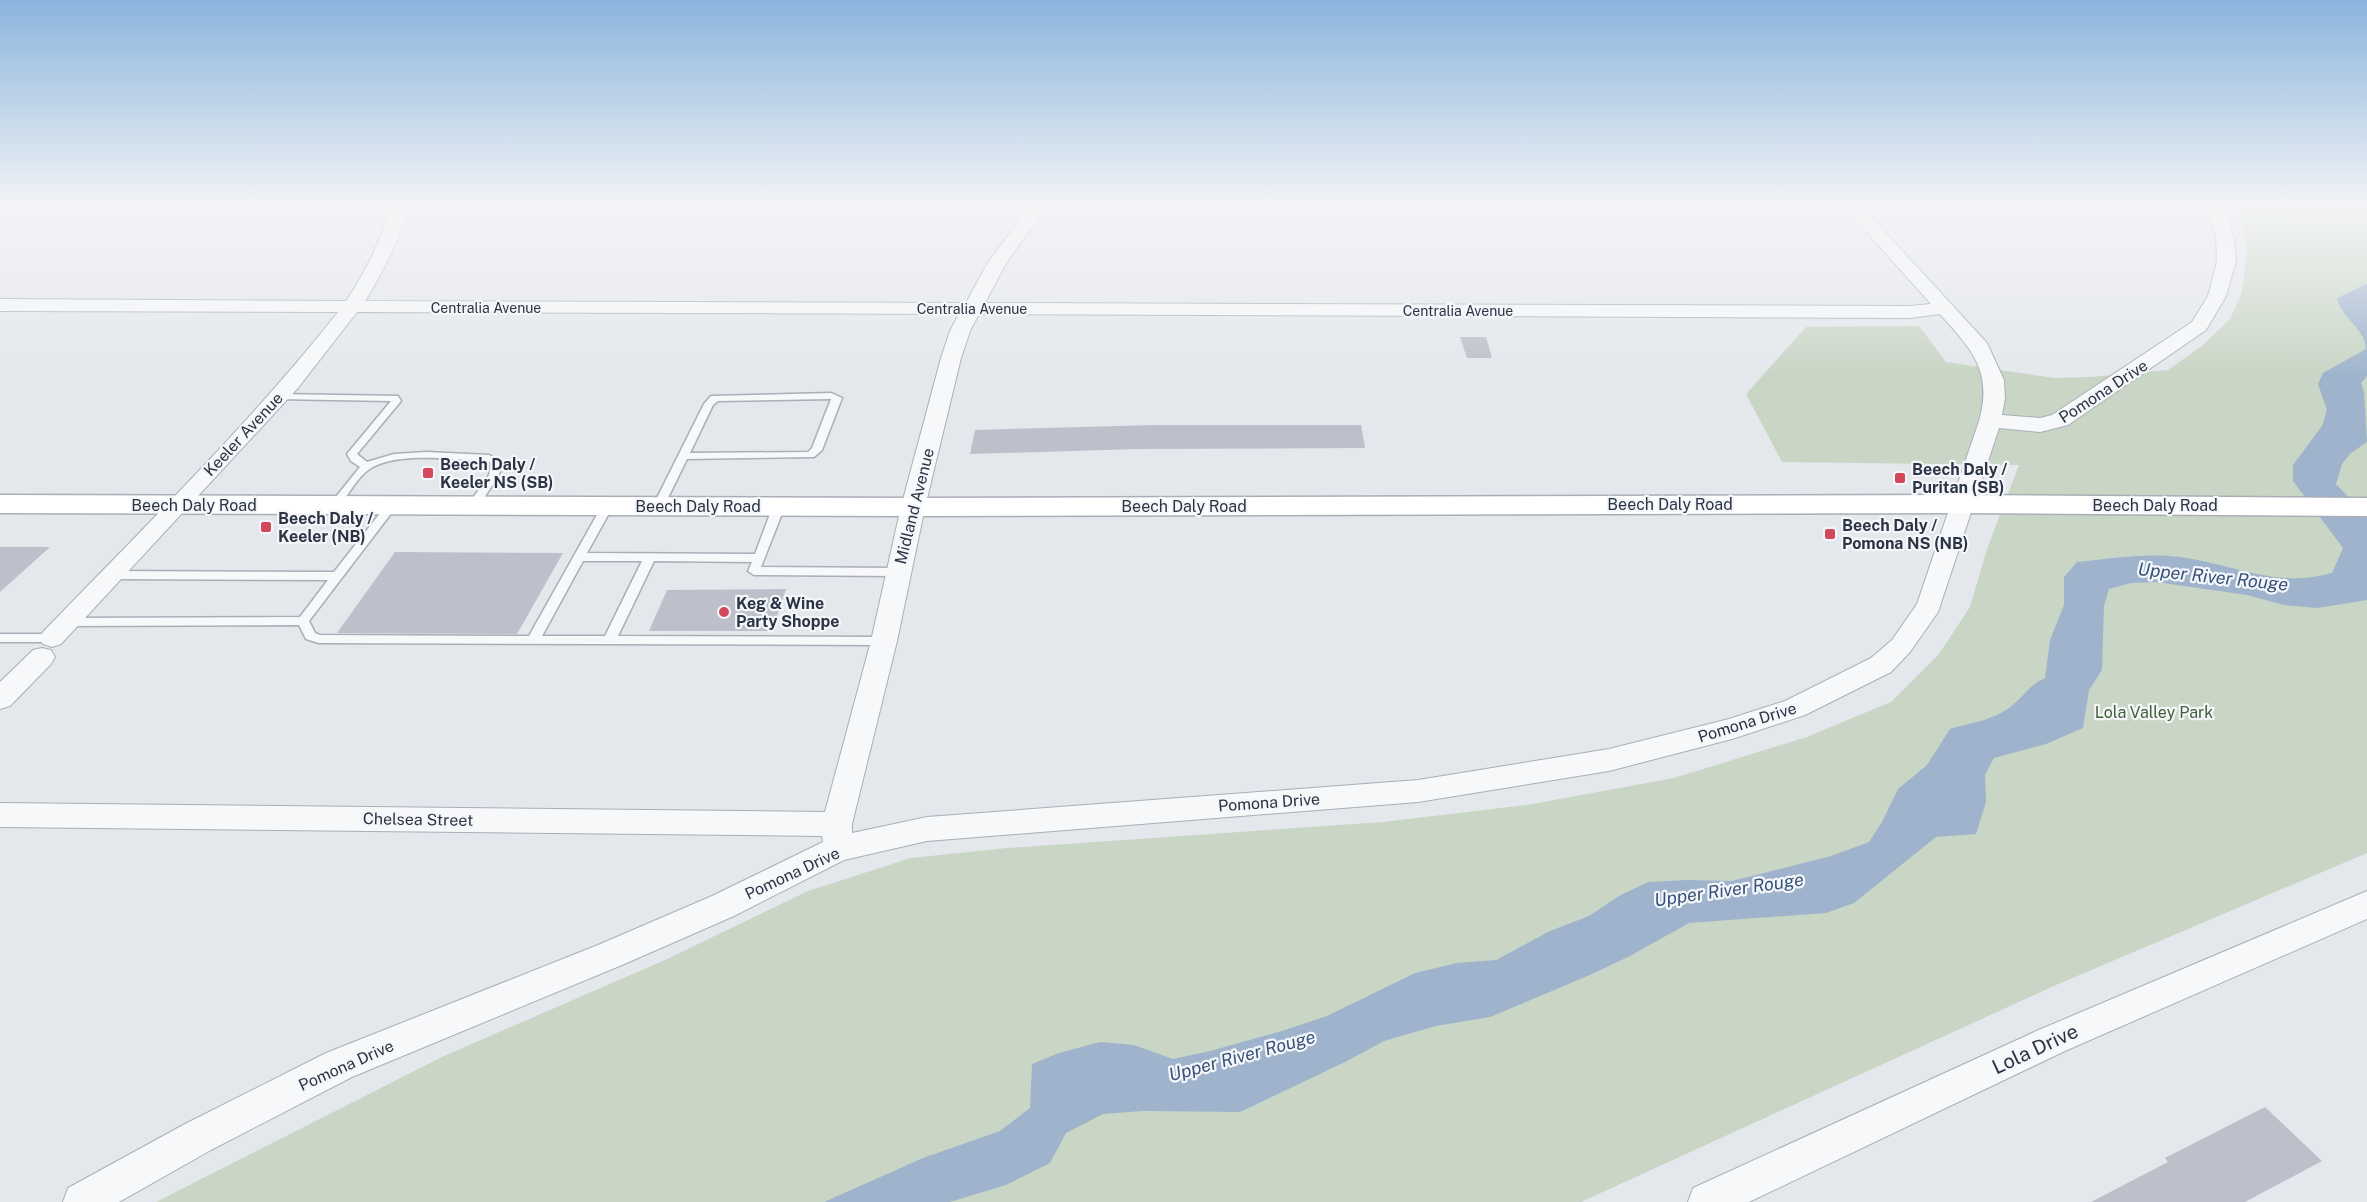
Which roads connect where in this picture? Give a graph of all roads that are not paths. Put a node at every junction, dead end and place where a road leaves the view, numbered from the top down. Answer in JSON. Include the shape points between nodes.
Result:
{"nodes":[{"id":1,"x":377,"y":263,"type":"edge"},
{"id":2,"x":997,"y":263,"type":"edge"},
{"id":3,"x":1904,"y":263,"type":"edge"},
{"id":4,"x":2226,"y":263,"type":"edge"},
{"id":5,"x":0,"y":305,"type":"edge"},
{"id":6,"x":350,"y":307,"type":"junction"},
{"id":7,"x":1945,"y":308,"type":"junction"},
{"id":8,"x":973,"y":309,"type":"junction"},
{"id":9,"x":278,"y":397,"type":"junction"},
{"id":10,"x":1990,"y":421,"type":"junction"},
{"id":11,"x":682,"y":456,"type":"junction"},
{"id":12,"x":366,"y":466,"type":"junction"},
{"id":13,"x":0,"y":504,"type":"edge"},
{"id":14,"x":177,"y":504,"type":"junction"},
{"id":15,"x":1962,"y":504,"type":"junction"},
{"id":16,"x":335,"y":505,"type":"junction"},
{"id":17,"x":392,"y":505,"type":"junction"},
{"id":18,"x":474,"y":505,"type":"junction"},
{"id":19,"x":607,"y":506,"type":"junction"},
{"id":20,"x":659,"y":506,"type":"junction"},
{"id":21,"x":779,"y":506,"type":"junction"},
{"id":22,"x":913,"y":507,"type":"junction"},
{"id":23,"x":2367,"y":507,"type":"edge"},
{"id":24,"x":579,"y":557,"type":"junction"},
{"id":25,"x":650,"y":557,"type":"junction"},
{"id":26,"x":759,"y":558,"type":"junction"},
{"id":27,"x":898,"y":572,"type":"junction"},
{"id":28,"x":113,"y":575,"type":"junction"},
{"id":29,"x":339,"y":576,"type":"junction"},
{"id":30,"x":303,"y":621,"type":"junction"},
{"id":31,"x":0,"y":638,"type":"edge"},
{"id":32,"x":54,"y":639,"type":"junction"},
{"id":33,"x":533,"y":640,"type":"junction"},
{"id":34,"x":609,"y":641,"type":"junction"},
{"id":35,"x":884,"y":641,"type":"junction"},
{"id":36,"x":0,"y":699,"type":"edge"},
{"id":37,"x":0,"y":815,"type":"edge"},
{"id":38,"x":837,"y":837,"type":"junction"},
{"id":39,"x":2367,"y":904,"type":"edge"},
{"id":40,"x":82,"y":1202,"type":"edge"},
{"id":41,"x":1707,"y":1202,"type":"edge"}],
"edges":[{"from":1,"to":6,"type":"street","name":"Keeler Avenue"},
{"from":2,"to":8,"type":"street","name":"Midland Avenue"},
{"from":3,"to":7,"type":"street"},
{"from":4,"to":10,"type":"street","name":"Pomona Drive","via":[[2218,294],[2199,326],[2060,420],[2040,425]]},
{"from":5,"to":6,"type":"street","name":"Centralia Avenue"},
{"from":6,"to":8,"type":"street","name":"Centralia Avenue"},
{"from":6,"to":9,"type":"street","name":"Keeler Avenue"},
{"from":7,"to":8,"type":"street","name":"Centralia Avenue","via":[[1911,312]]},
{"from":7,"to":10,"type":"street","via":[[1977,343],[1990,365],[1996,392]]},
{"from":8,"to":22,"type":"street","name":"Midland Avenue","via":[[951,358]]},
{"from":9,"to":12,"type":"lane","via":[[394,398],[396,401],[352,454]]},
{"from":9,"to":14,"type":"street","name":"Keeler Avenue"},
{"from":10,"to":15,"type":"street","name":"Pomona Drive"},
{"from":11,"to":11,"type":"lane","via":[[715,398],[837,398],[817,450],[810,455]]},
{"from":11,"to":20,"type":"lane"},
{"from":12,"to":16,"type":"lane"},
{"from":12,"to":18,"type":"lane","via":[[402,456],[489,458],[497,462],[494,476]]},
{"from":13,"to":14,"type":"main road","name":"Beech Daly Road"},
{"from":14,"to":16,"type":"main road","name":"Beech Daly Road"},
{"from":14,"to":28,"type":"street","name":"Keeler Avenue"},
{"from":15,"to":22,"type":"main road","name":"Beech Daly Road"},
{"from":15,"to":23,"type":"main road","name":"Beech Daly Road"},
{"from":15,"to":38,"type":"street","name":"Pomona Drive","via":[[1929,606],[1901,646],[1881,665],[1834,690],[1732,729],[1609,760],[1418,791]]},
{"from":16,"to":17,"type":"main road","name":"Beech Daly Road"},
{"from":17,"to":18,"type":"main road","name":"Beech Daly Road"},
{"from":17,"to":29,"type":"lane"},
{"from":18,"to":19,"type":"main road","name":"Beech Daly Road"},
{"from":19,"to":20,"type":"main road","name":"Beech Daly Road"},
{"from":19,"to":24,"type":"lane"},
{"from":20,"to":21,"type":"main road","name":"Beech Daly Road"},
{"from":21,"to":22,"type":"main road","name":"Beech Daly Road"},
{"from":21,"to":26,"type":"lane"},
{"from":22,"to":27,"type":"street","name":"Midland Avenue"},
{"from":24,"to":25,"type":"lane"},
{"from":24,"to":33,"type":"lane"},
{"from":25,"to":26,"type":"lane"},
{"from":25,"to":34,"type":"lane"},
{"from":26,"to":27,"type":"lane","via":[[754,571]]},
{"from":27,"to":35,"type":"street","name":"Midland Avenue"},
{"from":28,"to":29,"type":"lane"},
{"from":28,"to":32,"type":"street","name":"Keeler Avenue"},
{"from":29,"to":30,"type":"lane"},
{"from":30,"to":32,"type":"lane"},
{"from":30,"to":33,"type":"lane","via":[[310,636],[319,639]]},
{"from":31,"to":32,"type":"lane"},
{"from":32,"to":36,"type":"street","name":"Keeler Avenue"},
{"from":33,"to":34,"type":"lane"},
{"from":34,"to":35,"type":"lane"},
{"from":35,"to":38,"type":"street","name":"Midland Avenue"},
{"from":37,"to":38,"type":"street","name":"Chelsea Street"},
{"from":38,"to":40,"type":"street","name":"Pomona Drive","via":[[723,906],[339,1065]]},
{"from":39,"to":41,"type":"street","name":"Lola Drive","via":[[2053,1040]]}]}
